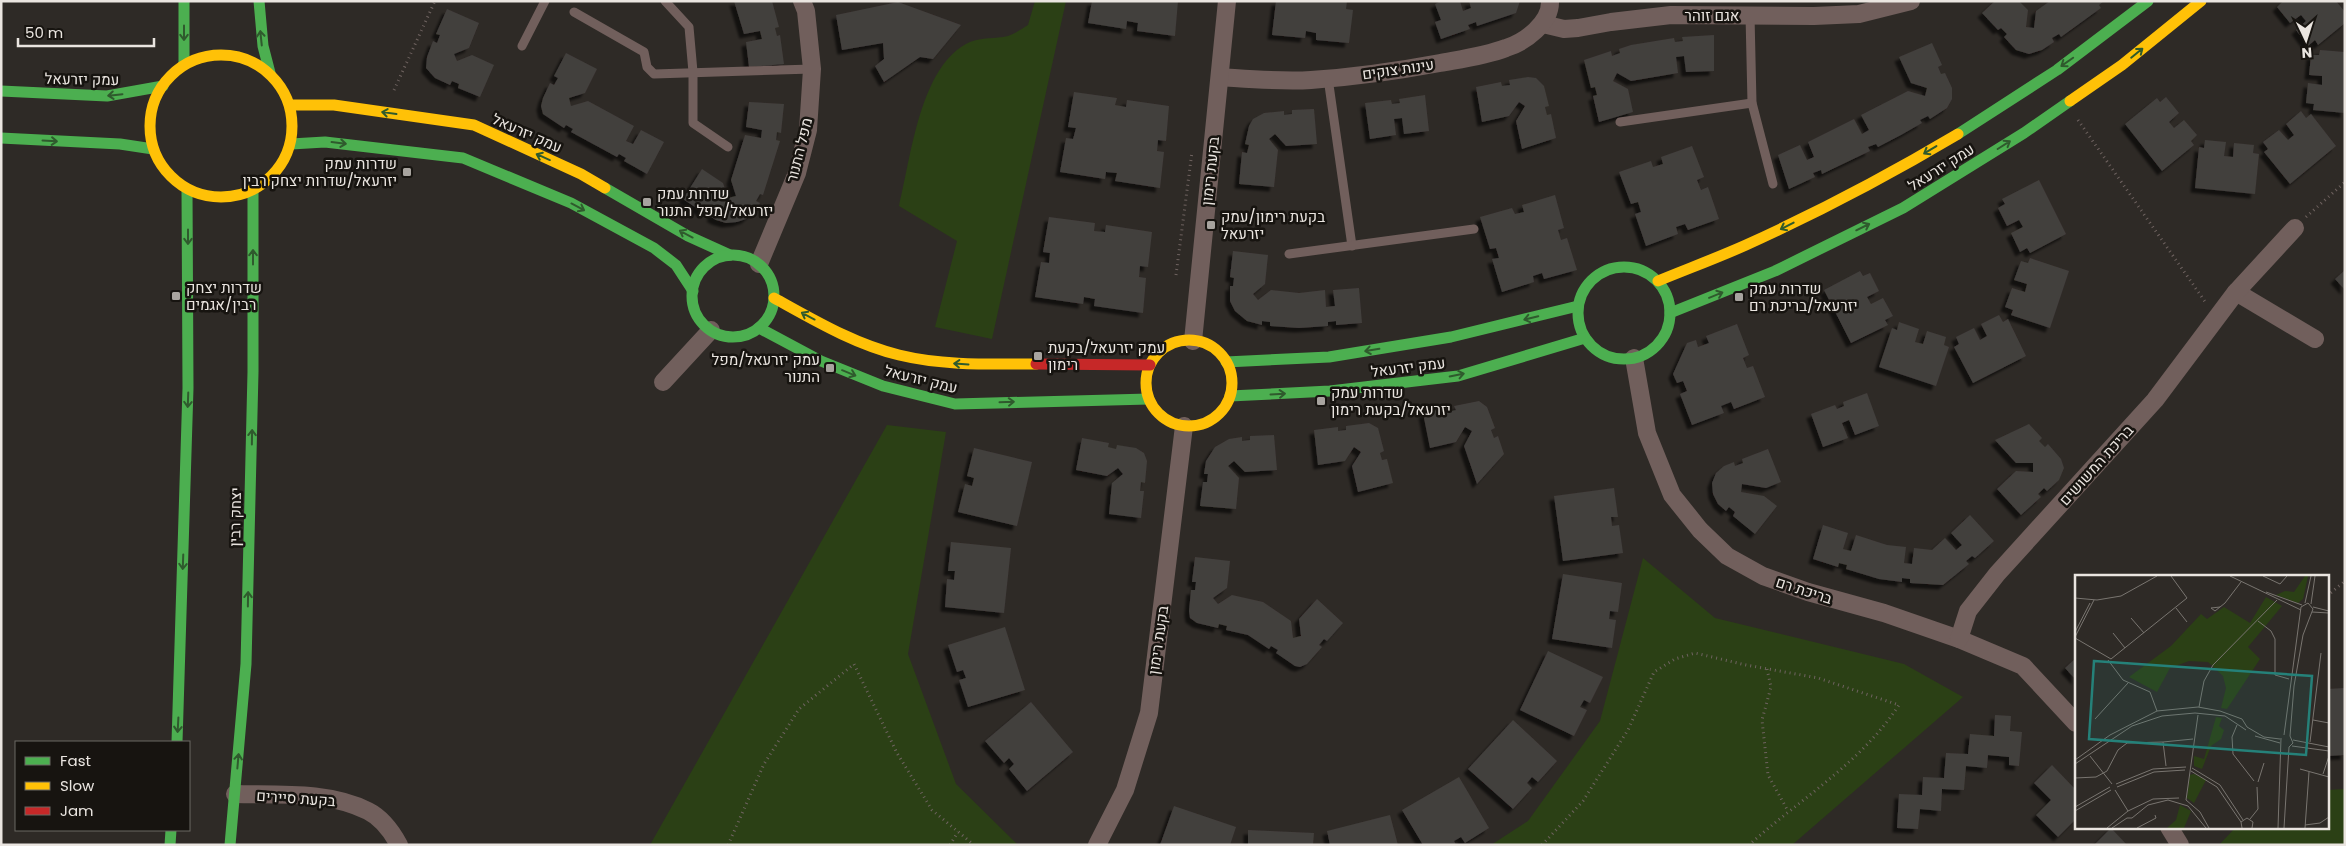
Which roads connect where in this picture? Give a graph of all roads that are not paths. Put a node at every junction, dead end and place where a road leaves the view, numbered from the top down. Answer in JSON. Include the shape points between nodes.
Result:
{"nodes":[{"id":1,"x":184,"y":1,"type":"edge"},
{"id":2,"x":260,"y":1,"type":"edge"},
{"id":3,"x":545,"y":1,"type":"edge"},
{"id":4,"x":665,"y":1,"type":"edge"},
{"id":5,"x":802,"y":1,"type":"edge"},
{"id":6,"x":1227,"y":1,"type":"edge"},
{"id":7,"x":1550,"y":1,"type":"edge"},
{"id":8,"x":1911,"y":1,"type":"edge"},
{"id":9,"x":2148,"y":1,"type":"edge"},
{"id":10,"x":2201,"y":1,"type":"edge"},
{"id":11,"x":574,"y":12,"type":"dead end"},
{"id":12,"x":1750,"y":15,"type":"junction"},
{"id":13,"x":1543,"y":24,"type":"junction"},
{"id":14,"x":522,"y":46,"type":"dead end"},
{"id":15,"x":184,"y":64,"type":"junction"},
{"id":16,"x":812,"y":69,"type":"junction"},
{"id":17,"x":693,"y":72,"type":"junction"},
{"id":18,"x":270,"y":73,"type":"junction"},
{"id":19,"x":1220,"y":78,"type":"junction"},
{"id":20,"x":1328,"y":78,"type":"junction"},
{"id":21,"x":162,"y":86,"type":"junction"},
{"id":22,"x":1,"y":91,"type":"edge"},
{"id":23,"x":1752,"y":103,"type":"junction"},
{"id":24,"x":290,"y":105,"type":"junction"},
{"id":25,"x":1620,"y":122,"type":"dead end"},
{"id":26,"x":1,"y":138,"type":"edge"},
{"id":27,"x":291,"y":144,"type":"junction"},
{"id":28,"x":728,"y":147,"type":"dead end"},
{"id":29,"x":154,"y":149,"type":"junction"},
{"id":30,"x":1773,"y":184,"type":"dead end"},
{"id":31,"x":187,"y":188,"type":"junction"},
{"id":32,"x":253,"y":190,"type":"junction"},
{"id":33,"x":2295,"y":228,"type":"road end"},
{"id":34,"x":1474,"y":229,"type":"dead end"},
{"id":35,"x":1352,"y":246,"type":"junction"},
{"id":36,"x":1289,"y":254,"type":"dead end"},
{"id":37,"x":730,"y":255,"type":"junction"},
{"id":38,"x":759,"y":264,"type":"junction"},
{"id":39,"x":1658,"y":281,"type":"junction"},
{"id":40,"x":693,"y":291,"type":"junction"},
{"id":41,"x":2236,"y":292,"type":"junction"},
{"id":42,"x":774,"y":298,"type":"junction"},
{"id":43,"x":1578,"y":306,"type":"junction"},
{"id":44,"x":1670,"y":313,"type":"junction"},
{"id":45,"x":758,"y":328,"type":"junction"},
{"id":46,"x":712,"y":330,"type":"junction"},
{"id":47,"x":1586,"y":338,"type":"junction"},
{"id":48,"x":2315,"y":339,"type":"dead end"},
{"id":49,"x":1193,"y":341,"type":"junction"},
{"id":50,"x":1634,"y":358,"type":"junction"},
{"id":51,"x":1226,"y":362,"type":"junction"},
{"id":52,"x":1150,"y":365,"type":"junction"},
{"id":53,"x":663,"y":382,"type":"dead end"},
{"id":54,"x":1230,"y":396,"type":"junction"},
{"id":55,"x":1149,"y":399,"type":"junction"},
{"id":56,"x":1184,"y":426,"type":"junction"},
{"id":57,"x":1959,"y":639,"type":"junction"},
{"id":58,"x":2075,"y":722,"type":"edge"},
{"id":59,"x":177,"y":741,"type":"edge"},
{"id":60,"x":235,"y":794,"type":"junction"},
{"id":61,"x":2170,"y":828,"type":"edge"},
{"id":62,"x":171,"y":831,"type":"edge"},
{"id":63,"x":170,"y":845,"type":"edge"},
{"id":64,"x":230,"y":845,"type":"edge"},
{"id":65,"x":399,"y":845,"type":"edge"},
{"id":66,"x":1097,"y":845,"type":"edge"},
{"id":67,"x":2180,"y":845,"type":"edge"}],
"edges":[{"from":1,"to":15,"type":"main road","one_way":true},
{"from":18,"to":2,"type":"main road","one_way":true,"via":[[260,36]]},
{"from":3,"to":14,"type":"lane"},
{"from":4,"to":17,"type":"lane","via":[[689,27]]},
{"from":5,"to":16,"type":"street","name":"מפל התנור","via":[[806,11]]},
{"from":6,"to":19,"type":"street","name":"בקעת רימון"},
{"from":7,"to":13,"type":"street"},
{"from":8,"to":12,"type":"street","name":"אגם זוהר","via":[[1859,14]]},
{"from":9,"to":39,"type":"main road","name":"עמק יזרעאל","one_way":true,"via":[[2102,39],[2007,104],[1885,177],[1759,240]]},
{"from":44,"to":10,"type":"main road","name":"עמק יזרעאל","one_way":true,"via":[[1775,271],[1903,208],[2066,104],[2122,65]]},
{"from":11,"to":17,"type":"lane","via":[[644,52],[647,67],[654,74]]},
{"from":12,"to":13,"type":"street","name":"אגם זוהר","via":[[1671,15],[1578,28]]},
{"from":12,"to":23,"type":"lane"},
{"from":13,"to":20,"type":"street","name":"עינות צוקים","via":[[1513,45],[1470,58]]},
{"from":15,"to":18,"type":"main road","via":[[212,54],[226,54],[254,62]]},
{"from":15,"to":21,"type":"main road"},
{"from":16,"to":17,"type":"lane"},
{"from":16,"to":38,"type":"street","name":"מפל התנור","via":[[808,130],[797,173]]},
{"from":17,"to":28,"type":"lane","via":[[693,123]]},
{"from":18,"to":24,"type":"main road"},
{"from":19,"to":20,"type":"street","name":"עינות צוקים"},
{"from":19,"to":49,"type":"street","name":"בקעת רימון"},
{"from":20,"to":35,"type":"lane"},
{"from":21,"to":22,"type":"main road","name":"עמק יזרעאל","one_way":true,"via":[[132,94],[107,96]]},
{"from":21,"to":29,"type":"main road","via":[[150,117]]},
{"from":23,"to":25,"type":"lane"},
{"from":23,"to":30,"type":"lane"},
{"from":24,"to":27,"type":"main road","via":[[293,118]]},
{"from":37,"to":24,"type":"main road","name":"עמק יזרעאל","one_way":true,"via":[[688,236],[581,174],[474,125],[334,104]]},
{"from":26,"to":29,"type":"main road","one_way":true,"via":[[120,144]]},
{"from":27,"to":32,"type":"main road","via":[[277,171]]},
{"from":27,"to":40,"type":"main road","one_way":true,"via":[[325,142],[463,158],[571,203],[654,248],[676,265]]},
{"from":29,"to":31,"type":"main road","via":[[167,172]]},
{"from":31,"to":32,"type":"main road","via":[[203,195],[220,197]]},
{"from":31,"to":59,"type":"main road","one_way":true,"via":[[188,388]]},
{"from":60,"to":32,"type":"main road","name":"יצחק רבין","one_way":true,"via":[[246,664],[253,372]]},
{"from":33,"to":41,"type":"street","name":"בריכת המשושים"},
{"from":34,"to":35,"type":"lane"},
{"from":35,"to":36,"type":"lane"},
{"from":37,"to":38,"type":"main road","via":[[750,258]]},
{"from":37,"to":40,"type":"main road","via":[[706,266],[697,277]]},
{"from":38,"to":42,"type":"main road","via":[[771,279]]},
{"from":39,"to":43,"type":"main road","via":[[1636,268],[1610,269],[1589,283]]},
{"from":39,"to":44,"type":"main road","via":[[1667,296]]},
{"from":40,"to":46,"type":"main road","via":[[696,313]]},
{"from":41,"to":48,"type":"street"},
{"from":41,"to":57,"type":"street","name":"בריכת המשושים","via":[[2155,400],[1997,574],[1968,611]]},
{"from":42,"to":45,"type":"main road","via":[[770,315]]},
{"from":52,"to":42,"type":"main road","name":"עמק יזרעאל","one_way":true,"via":[[960,364],[899,355],[842,334]]},
{"from":43,"to":47,"type":"main road","via":[[1579,323]]},
{"from":43,"to":51,"type":"main road","name":"עמק יזרעאל","one_way":true,"via":[[1452,337],[1329,357]]},
{"from":44,"to":50,"type":"main road","via":[[1664,336],[1656,346]]},
{"from":45,"to":46,"type":"main road","via":[[740,336]]},
{"from":45,"to":55,"type":"main road","name":"עמק יזרעאל","one_way":true,"via":[[821,362],[883,386],[955,404]]},
{"from":46,"to":53,"type":"street"},
{"from":47,"to":50,"type":"main road","via":[[1607,355],[1620,359]]},
{"from":54,"to":47,"type":"main road","name":"עמק יזרעאל","one_way":true,"via":[[1330,392],[1458,376]]},
{"from":49,"to":51,"type":"main road","via":[[1212,348]]},
{"from":49,"to":52,"type":"main road","via":[[1168,346]]},
{"from":50,"to":57,"type":"street","name":"בריכת רם","via":[[1647,433],[1672,495],[1700,530],[1727,556],[1762,576]]},
{"from":51,"to":54,"type":"main road","via":[[1231,379]]},
{"from":52,"to":55,"type":"main road","via":[[1146,382]]},
{"from":54,"to":56,"type":"main road","via":[[1212,419]]},
{"from":55,"to":56,"type":"main road","via":[[1163,417]]},
{"from":56,"to":66,"type":"street","name":"בקעת רימון","via":[[1149,713],[1125,790]]},
{"from":57,"to":58,"type":"street","name":"בריכת רם","via":[[2023,666]]},
{"from":60,"to":64,"type":"main road","name":"יצחק רבין"},
{"from":60,"to":65,"type":"street","name":"בקעת סיירים","via":[[304,796],[342,802],[370,812],[391,831]]},
{"from":61,"to":67,"type":"street"},
{"from":62,"to":63,"type":"main road"}]}
